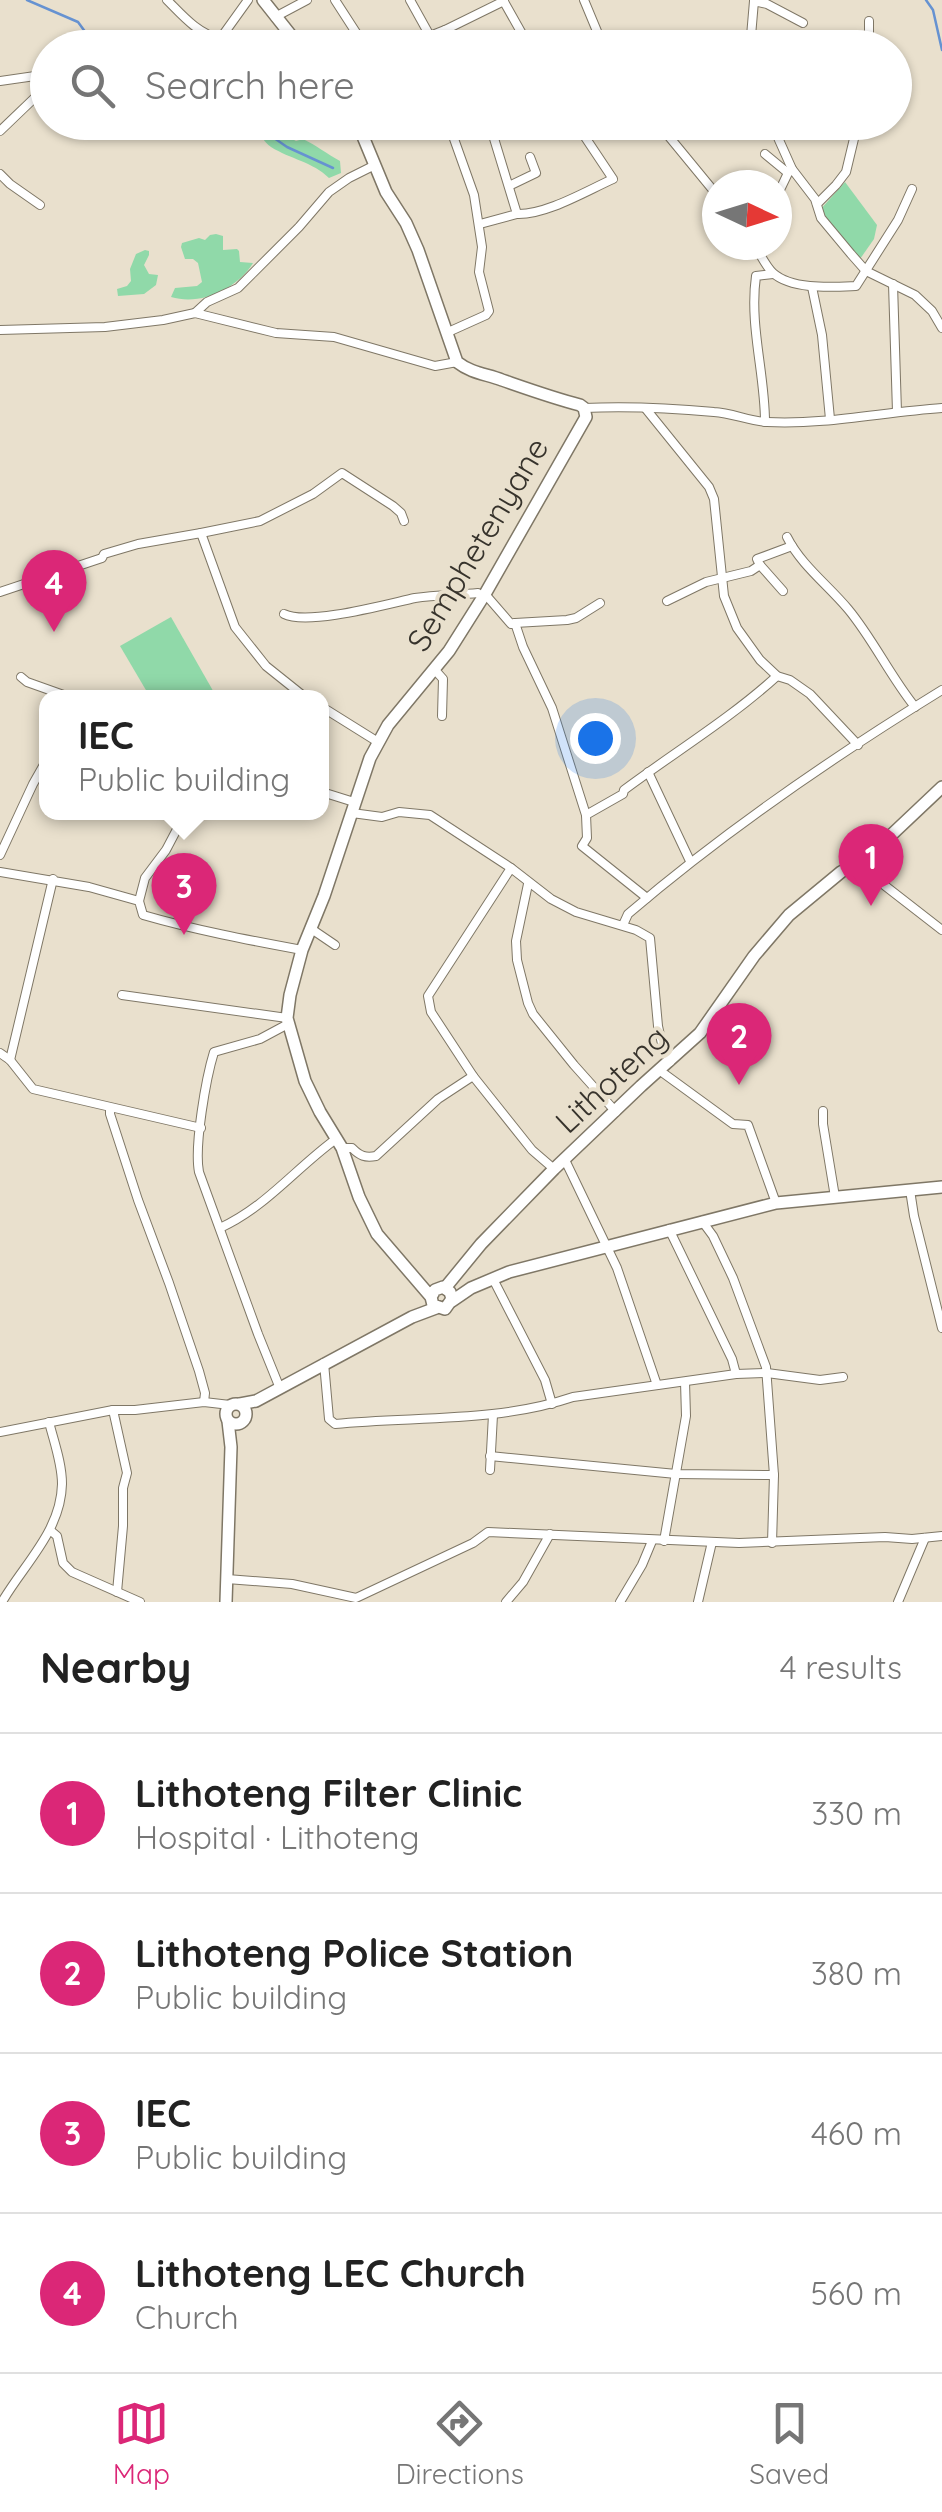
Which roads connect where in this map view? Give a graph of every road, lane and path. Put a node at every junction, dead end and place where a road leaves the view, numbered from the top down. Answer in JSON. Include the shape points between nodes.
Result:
{"nodes":[{"id":1,"x":168,"y":0,"type":"edge"},
{"id":2,"x":248,"y":0,"type":"edge"},
{"id":3,"x":263,"y":0,"type":"edge"},
{"id":4,"x":307,"y":0,"type":"edge"},
{"id":5,"x":335,"y":0,"type":"edge"},
{"id":6,"x":410,"y":0,"type":"edge"},
{"id":7,"x":584,"y":0,"type":"edge"},
{"id":8,"x":754,"y":0,"type":"edge"},
{"id":9,"x":506,"y":1,"type":"edge"},
{"id":10,"x":276,"y":16,"type":"junction"},
{"id":11,"x":869,"y":21,"type":"dead end"},
{"id":12,"x":803,"y":23,"type":"dead end"},
{"id":13,"x":200,"y":30,"type":"edge"},
{"id":14,"x":226,"y":30,"type":"edge"},
{"id":15,"x":287,"y":30,"type":"edge"},
{"id":16,"x":356,"y":30,"type":"edge"},
{"id":17,"x":427,"y":30,"type":"edge"},
{"id":18,"x":445,"y":30,"type":"edge"},
{"id":19,"x":521,"y":30,"type":"edge"},
{"id":20,"x":596,"y":30,"type":"edge"},
{"id":21,"x":752,"y":30,"type":"edge"},
{"id":22,"x":869,"y":30,"type":"edge"},
{"id":23,"x":30,"y":77,"type":"edge"},
{"id":24,"x":0,"y":82,"type":"edge"},
{"id":25,"x":30,"y":100,"type":"edge"},
{"id":26,"x":0,"y":131,"type":"edge"},
{"id":27,"x":365,"y":140,"type":"edge"},
{"id":28,"x":454,"y":140,"type":"edge"},
{"id":29,"x":494,"y":140,"type":"edge"},
{"id":30,"x":588,"y":140,"type":"edge"},
{"id":31,"x":673,"y":140,"type":"edge"},
{"id":32,"x":778,"y":140,"type":"edge"},
{"id":33,"x":854,"y":140,"type":"edge"},
{"id":34,"x":765,"y":154,"type":"dead end"},
{"id":35,"x":530,"y":157,"type":"dead end"},
{"id":36,"x":376,"y":165,"type":"junction"},
{"id":37,"x":789,"y":170,"type":"edge"},
{"id":38,"x":790,"y":170,"type":"edge"},
{"id":39,"x":792,"y":173,"type":"edge"},
{"id":40,"x":0,"y":174,"type":"edge"},
{"id":41,"x":702,"y":176,"type":"edge"},
{"id":42,"x":509,"y":186,"type":"junction"},
{"id":43,"x":912,"y":188,"type":"dead end"},
{"id":44,"x":817,"y":204,"type":"junction"},
{"id":45,"x":40,"y":205,"type":"dead end"},
{"id":46,"x":516,"y":214,"type":"junction"},
{"id":47,"x":480,"y":224,"type":"junction"},
{"id":48,"x":764,"y":260,"type":"edge"},
{"id":49,"x":866,"y":271,"type":"junction"},
{"id":50,"x":774,"y":274,"type":"junction"},
{"id":51,"x":892,"y":284,"type":"junction"},
{"id":52,"x":812,"y":287,"type":"junction"},
{"id":53,"x":195,"y":313,"type":"junction"},
{"id":54,"x":942,"y":328,"type":"edge"},
{"id":55,"x":0,"y":330,"type":"edge"},
{"id":56,"x":446,"y":332,"type":"junction"},
{"id":57,"x":457,"y":362,"type":"junction"},
{"id":58,"x":584,"y":408,"type":"junction"},
{"id":59,"x":942,"y":408,"type":"edge"},
{"id":60,"x":646,"y":409,"type":"junction"},
{"id":61,"x":897,"y":412,"type":"junction"},
{"id":62,"x":830,"y":419,"type":"junction"},
{"id":63,"x":766,"y":422,"type":"junction"},
{"id":64,"x":404,"y":522,"type":"dead end"},
{"id":65,"x":201,"y":532,"type":"junction"},
{"id":66,"x":787,"y":537,"type":"dead end"},
{"id":67,"x":792,"y":546,"type":"junction"},
{"id":68,"x":760,"y":565,"type":"junction"},
{"id":69,"x":722,"y":579,"type":"junction"},
{"id":70,"x":783,"y":591,"type":"dead end"},
{"id":71,"x":0,"y":592,"type":"edge"},
{"id":72,"x":484,"y":595,"type":"junction"},
{"id":73,"x":668,"y":601,"type":"dead end"},
{"id":74,"x":600,"y":602,"type":"dead end"},
{"id":75,"x":284,"y":614,"type":"dead end"},
{"id":76,"x":515,"y":622,"type":"junction"},
{"id":77,"x":435,"y":670,"type":"junction"},
{"id":78,"x":777,"y":676,"type":"junction"},
{"id":79,"x":21,"y":677,"type":"dead end"},
{"id":80,"x":54,"y":690,"type":"edge"},
{"id":81,"x":296,"y":690,"type":"edge"},
{"id":82,"x":942,"y":690,"type":"edge"},
{"id":83,"x":915,"y":707,"type":"junction"},
{"id":84,"x":329,"y":711,"type":"edge"},
{"id":85,"x":442,"y":716,"type":"dead end"},
{"id":86,"x":378,"y":742,"type":"junction"},
{"id":87,"x":858,"y":745,"type":"junction"},
{"id":88,"x":648,"y":772,"type":"junction"},
{"id":89,"x":39,"y":774,"type":"edge"},
{"id":90,"x":942,"y":787,"type":"edge"},
{"id":91,"x":329,"y":796,"type":"edge"},
{"id":92,"x":353,"y":808,"type":"junction"},
{"id":93,"x":586,"y":815,"type":"junction"},
{"id":94,"x":182,"y":820,"type":"edge"},
{"id":95,"x":0,"y":855,"type":"edge"},
{"id":96,"x":861,"y":860,"type":"junction"},
{"id":97,"x":690,"y":861,"type":"junction"},
{"id":98,"x":511,"y":868,"type":"junction"},
{"id":99,"x":0,"y":872,"type":"edge"},
{"id":100,"x":53,"y":879,"type":"junction"},
{"id":101,"x":528,"y":884,"type":"junction"},
{"id":102,"x":646,"y":898,"type":"junction"},
{"id":103,"x":139,"y":901,"type":"junction"},
{"id":104,"x":622,"y":925,"type":"junction"},
{"id":105,"x":310,"y":928,"type":"junction"},
{"id":106,"x":942,"y":930,"type":"edge"},
{"id":107,"x":335,"y":945,"type":"dead end"},
{"id":108,"x":302,"y":950,"type":"junction"},
{"id":109,"x":122,"y":995,"type":"dead end"},
{"id":110,"x":287,"y":1021,"type":"junction"},
{"id":111,"x":0,"y":1053,"type":"edge"},
{"id":112,"x":10,"y":1060,"type":"junction"},
{"id":113,"x":670,"y":1062,"type":"junction"},
{"id":114,"x":659,"y":1070,"type":"junction"},
{"id":115,"x":473,"y":1076,"type":"junction"},
{"id":116,"x":110,"y":1108,"type":"junction"},
{"id":117,"x":823,"y":1111,"type":"dead end"},
{"id":118,"x":616,"y":1112,"type":"junction"},
{"id":119,"x":201,"y":1128,"type":"junction"},
{"id":120,"x":339,"y":1144,"type":"junction"},
{"id":121,"x":565,"y":1160,"type":"junction"},
{"id":122,"x":554,"y":1170,"type":"junction"},
{"id":123,"x":942,"y":1187,"type":"edge"},
{"id":124,"x":910,"y":1190,"type":"junction"},
{"id":125,"x":835,"y":1196,"type":"junction"},
{"id":126,"x":776,"y":1203,"type":"junction"},
{"id":127,"x":702,"y":1220,"type":"junction"},
{"id":128,"x":220,"y":1228,"type":"junction"},
{"id":129,"x":669,"y":1230,"type":"junction"},
{"id":130,"x":606,"y":1248,"type":"junction"},
{"id":131,"x":494,"y":1278,"type":"junction"},
{"id":132,"x":471,"y":1288,"type":"junction"},
{"id":133,"x":438,"y":1295,"type":"junction"},
{"id":134,"x":942,"y":1328,"type":"edge"},
{"id":135,"x":324,"y":1364,"type":"junction"},
{"id":136,"x":767,"y":1373,"type":"junction"},
{"id":137,"x":736,"y":1374,"type":"junction"},
{"id":138,"x":843,"y":1376,"type":"dead end"},
{"id":139,"x":685,"y":1382,"type":"junction"},
{"id":140,"x":657,"y":1385,"type":"junction"},
{"id":141,"x":280,"y":1386,"type":"junction"},
{"id":142,"x":208,"y":1403,"type":"junction"},
{"id":143,"x":552,"y":1404,"type":"junction"},
{"id":144,"x":113,"y":1410,"type":"junction"},
{"id":145,"x":235,"y":1413,"type":"junction"},
{"id":146,"x":493,"y":1415,"type":"junction"},
{"id":147,"x":49,"y":1422,"type":"junction"},
{"id":148,"x":0,"y":1432,"type":"edge"},
{"id":149,"x":490,"y":1456,"type":"junction"},
{"id":150,"x":490,"y":1470,"type":"dead end"},
{"id":151,"x":676,"y":1474,"type":"junction"},
{"id":152,"x":774,"y":1476,"type":"junction"},
{"id":153,"x":50,"y":1531,"type":"junction"},
{"id":154,"x":550,"y":1534,"type":"junction"},
{"id":155,"x":942,"y":1536,"type":"edge"},
{"id":156,"x":925,"y":1538,"type":"junction"},
{"id":157,"x":652,"y":1541,"type":"junction"},
{"id":158,"x":664,"y":1541,"type":"junction"},
{"id":159,"x":712,"y":1542,"type":"junction"},
{"id":160,"x":772,"y":1543,"type":"junction"},
{"id":161,"x":0,"y":1576,"type":"edge"},
{"id":162,"x":227,"y":1580,"type":"junction"},
{"id":163,"x":13,"y":1583,"type":"junction"},
{"id":164,"x":117,"y":1592,"type":"junction"},
{"id":165,"x":357,"y":1600,"type":"edge"},
{"id":166,"x":2,"y":1602,"type":"edge"},
{"id":167,"x":140,"y":1602,"type":"edge"},
{"id":168,"x":226,"y":1602,"type":"edge"},
{"id":169,"x":506,"y":1602,"type":"edge"},
{"id":170,"x":620,"y":1602,"type":"edge"},
{"id":171,"x":698,"y":1602,"type":"edge"},
{"id":172,"x":898,"y":1602,"type":"edge"}],
"edges":[{"from":1,"to":13,"type":"street"},
{"from":2,"to":14,"type":"street"},
{"from":3,"to":10,"type":"main road"},
{"from":4,"to":10,"type":"street"},
{"from":5,"to":16,"type":"street"},
{"from":6,"to":17,"type":"street"},
{"from":7,"to":20,"type":"street"},
{"from":8,"to":12,"type":"street"},
{"from":8,"to":21,"type":"street"},
{"from":9,"to":18,"type":"street"},
{"from":9,"to":19,"type":"street"},
{"from":10,"to":15,"type":"main road"},
{"from":11,"to":22,"type":"street"},
{"from":23,"to":24,"type":"street"},
{"from":25,"to":26,"type":"street"},
{"from":27,"to":36,"type":"main road"},
{"from":28,"to":47,"type":"street"},
{"from":29,"to":42,"type":"street"},
{"from":30,"to":46,"type":"street","via":[[613,179]]},
{"from":31,"to":41,"type":"street"},
{"from":32,"to":38,"type":"street"},
{"from":33,"to":44,"type":"street","via":[[846,172]]},
{"from":34,"to":37,"type":"street"},
{"from":35,"to":42,"type":"street","via":[[536,174]]},
{"from":36,"to":53,"type":"street","via":[[328,192],[238,288]]},
{"from":36,"to":56,"type":"main road","via":[[418,250]]},
{"from":39,"to":44,"type":"street"},
{"from":40,"to":45,"type":"street"},
{"from":42,"to":46,"type":"street"},
{"from":43,"to":49,"type":"street"},
{"from":44,"to":49,"type":"street","via":[[821,218]]},
{"from":46,"to":47,"type":"street"},
{"from":47,"to":56,"type":"street","via":[[479,272],[489,311]]},
{"from":48,"to":50,"type":"street"},
{"from":49,"to":51,"type":"street"},
{"from":49,"to":52,"type":"street","via":[[856,286]]},
{"from":50,"to":52,"type":"street"},
{"from":50,"to":63,"type":"street","via":[[756,276],[754,288]]},
{"from":51,"to":54,"type":"street","via":[[914,295]]},
{"from":51,"to":61,"type":"street"},
{"from":52,"to":62,"type":"street"},
{"from":53,"to":55,"type":"street","via":[[105,327]]},
{"from":53,"to":57,"type":"street","via":[[276,334],[334,338],[435,366]]},
{"from":56,"to":57,"type":"main road"},
{"from":57,"to":58,"type":"main road","name":"Semphetenyane"},
{"from":58,"to":60,"type":"street"},
{"from":58,"to":72,"type":"main road","name":"Semphetenyane","via":[[586,417]]},
{"from":59,"to":61,"type":"street"},
{"from":60,"to":63,"type":"street"},
{"from":60,"to":69,"type":"street","via":[[710,487]]},
{"from":61,"to":62,"type":"street"},
{"from":62,"to":63,"type":"street"},
{"from":64,"to":65,"type":"street","via":[[393,506],[342,473],[260,521]]},
{"from":65,"to":71,"type":"street","via":[[104,554]]},
{"from":65,"to":81,"type":"street","via":[[235,627]]},
{"from":66,"to":67,"type":"street"},
{"from":67,"to":68,"type":"street","via":[[757,559]]},
{"from":67,"to":83,"type":"street","via":[[846,606]]},
{"from":68,"to":69,"type":"street"},
{"from":68,"to":70,"type":"street"},
{"from":69,"to":73,"type":"street"},
{"from":69,"to":78,"type":"street","via":[[737,628]]},
{"from":72,"to":75,"type":"street"},
{"from":72,"to":76,"type":"street"},
{"from":72,"to":77,"type":"main road","name":"Semphetenyane"},
{"from":74,"to":76,"type":"street","via":[[576,618]]},
{"from":76,"to":93,"type":"street","via":[[552,708]]},
{"from":77,"to":85,"type":"street","via":[[442,679]]},
{"from":77,"to":86,"type":"main road","name":"Semphetenyane"},
{"from":78,"to":87,"type":"street","via":[[810,694]]},
{"from":78,"to":88,"type":"street"},
{"from":79,"to":80,"type":"street"},
{"from":82,"to":83,"type":"street"},
{"from":83,"to":87,"type":"street"},
{"from":84,"to":86,"type":"street"},
{"from":86,"to":92,"type":"main road","name":"Semphetenyane"},
{"from":87,"to":97,"type":"street"},
{"from":88,"to":93,"type":"street"},
{"from":88,"to":97,"type":"street"},
{"from":89,"to":95,"type":"street"},
{"from":90,"to":96,"type":"main road","name":"Lithoteng"},
{"from":91,"to":92,"type":"street"},
{"from":92,"to":98,"type":"street","via":[[382,816],[430,815]]},
{"from":92,"to":105,"type":"main road","name":"Semphetenyane"},
{"from":93,"to":102,"type":"street","via":[[582,846]]},
{"from":94,"to":103,"type":"street"},
{"from":96,"to":106,"type":"street","via":[[874,878]]},
{"from":96,"to":113,"type":"main road","name":"Lithoteng","via":[[789,915],[700,1033]]},
{"from":97,"to":102,"type":"street"},
{"from":98,"to":101,"type":"street"},
{"from":98,"to":115,"type":"street","via":[[428,996],[431,1012]]},
{"from":99,"to":100,"type":"street"},
{"from":100,"to":103,"type":"street"},
{"from":100,"to":112,"type":"street"},
{"from":101,"to":104,"type":"street","via":[[576,912]]},
{"from":101,"to":118,"type":"street","via":[[516,941],[528,1003]]},
{"from":102,"to":104,"type":"street"},
{"from":103,"to":108,"type":"street","via":[[143,915]]},
{"from":104,"to":113,"type":"street","via":[[652,943],[658,1026]]},
{"from":105,"to":107,"type":"street"},
{"from":105,"to":108,"type":"main road","name":"Semphetenyane"},
{"from":108,"to":110,"type":"main road","name":"Semphetenyane"},
{"from":109,"to":110,"type":"street"},
{"from":110,"to":119,"type":"street","via":[[260,1039],[214,1052]]},
{"from":110,"to":120,"type":"main road","name":"Semphetenyane","via":[[305,1080]]},
{"from":111,"to":112,"type":"street"},
{"from":112,"to":116,"type":"street","via":[[33,1089]]},
{"from":113,"to":114,"type":"main road","name":"Lithoteng"},
{"from":114,"to":118,"type":"main road","name":"Lithoteng"},
{"from":114,"to":126,"type":"street","via":[[733,1124],[748,1124]]},
{"from":115,"to":120,"type":"street","via":[[438,1098],[376,1156]]},
{"from":115,"to":122,"type":"street"},
{"from":116,"to":119,"type":"street"},
{"from":116,"to":142,"type":"street"},
{"from":117,"to":125,"type":"street"},
{"from":118,"to":121,"type":"main road","name":"Lithoteng"},
{"from":119,"to":128,"type":"street","via":[[197,1162]]},
{"from":120,"to":128,"type":"street","via":[[309,1159],[275,1194]]},
{"from":120,"to":133,"type":"main road","name":"Semphetenyane","via":[[377,1234]]},
{"from":121,"to":122,"type":"main road","name":"Lithoteng"},
{"from":121,"to":130,"type":"street"},
{"from":122,"to":133,"type":"main road","name":"Lithoteng"},
{"from":123,"to":124,"type":"main road"},
{"from":124,"to":125,"type":"main road"},
{"from":124,"to":134,"type":"street"},
{"from":125,"to":126,"type":"main road"},
{"from":126,"to":127,"type":"main road"},
{"from":127,"to":129,"type":"main road"},
{"from":127,"to":136,"type":"street","via":[[746,1310]]},
{"from":128,"to":141,"type":"street"},
{"from":129,"to":130,"type":"main road"},
{"from":129,"to":137,"type":"street"},
{"from":130,"to":131,"type":"main road"},
{"from":130,"to":140,"type":"street"},
{"from":131,"to":132,"type":"main road"},
{"from":131,"to":143,"type":"street"},
{"from":132,"to":133,"type":"main road"},
{"from":132,"to":133,"type":"main road","via":[[452,1301],[452,1295]]},
{"from":133,"to":135,"type":"main road","name":"Lithoteng","via":[[412,1317]]},
{"from":135,"to":141,"type":"main road","name":"Lithoteng"},
{"from":135,"to":146,"type":"street","via":[[329,1420],[335,1424]]},
{"from":136,"to":137,"type":"street"},
{"from":136,"to":138,"type":"street"},
{"from":136,"to":152,"type":"street"},
{"from":137,"to":139,"type":"street"},
{"from":139,"to":140,"type":"street"},
{"from":139,"to":151,"type":"street"},
{"from":140,"to":143,"type":"street"},
{"from":141,"to":145,"type":"main road","name":"Lithoteng"},
{"from":142,"to":144,"type":"street"},
{"from":142,"to":145,"type":"street"},
{"from":143,"to":146,"type":"street"},
{"from":144,"to":147,"type":"street"},
{"from":144,"to":164,"type":"street","via":[[127,1473]]},
{"from":145,"to":162,"type":"main road"},
{"from":146,"to":149,"type":"street"},
{"from":147,"to":148,"type":"street"},
{"from":147,"to":153,"type":"street","via":[[62,1482]]},
{"from":149,"to":150,"type":"street"},
{"from":149,"to":151,"type":"street"},
{"from":151,"to":152,"type":"street"},
{"from":151,"to":158,"type":"street"},
{"from":152,"to":160,"type":"street"},
{"from":153,"to":163,"type":"street"},
{"from":153,"to":164,"type":"street","via":[[72,1572]]},
{"from":154,"to":157,"type":"street"},
{"from":154,"to":165,"type":"street","via":[[488,1532]]},
{"from":154,"to":169,"type":"street"},
{"from":155,"to":156,"type":"street"},
{"from":156,"to":160,"type":"street"},
{"from":156,"to":172,"type":"street"},
{"from":157,"to":158,"type":"street"},
{"from":157,"to":170,"type":"street"},
{"from":158,"to":159,"type":"street"},
{"from":159,"to":160,"type":"street"},
{"from":159,"to":171,"type":"street"},
{"from":161,"to":163,"type":"street"},
{"from":162,"to":165,"type":"street","via":[[292,1584]]},
{"from":162,"to":168,"type":"main road"},
{"from":163,"to":166,"type":"street"},
{"from":164,"to":167,"type":"street"}]}
